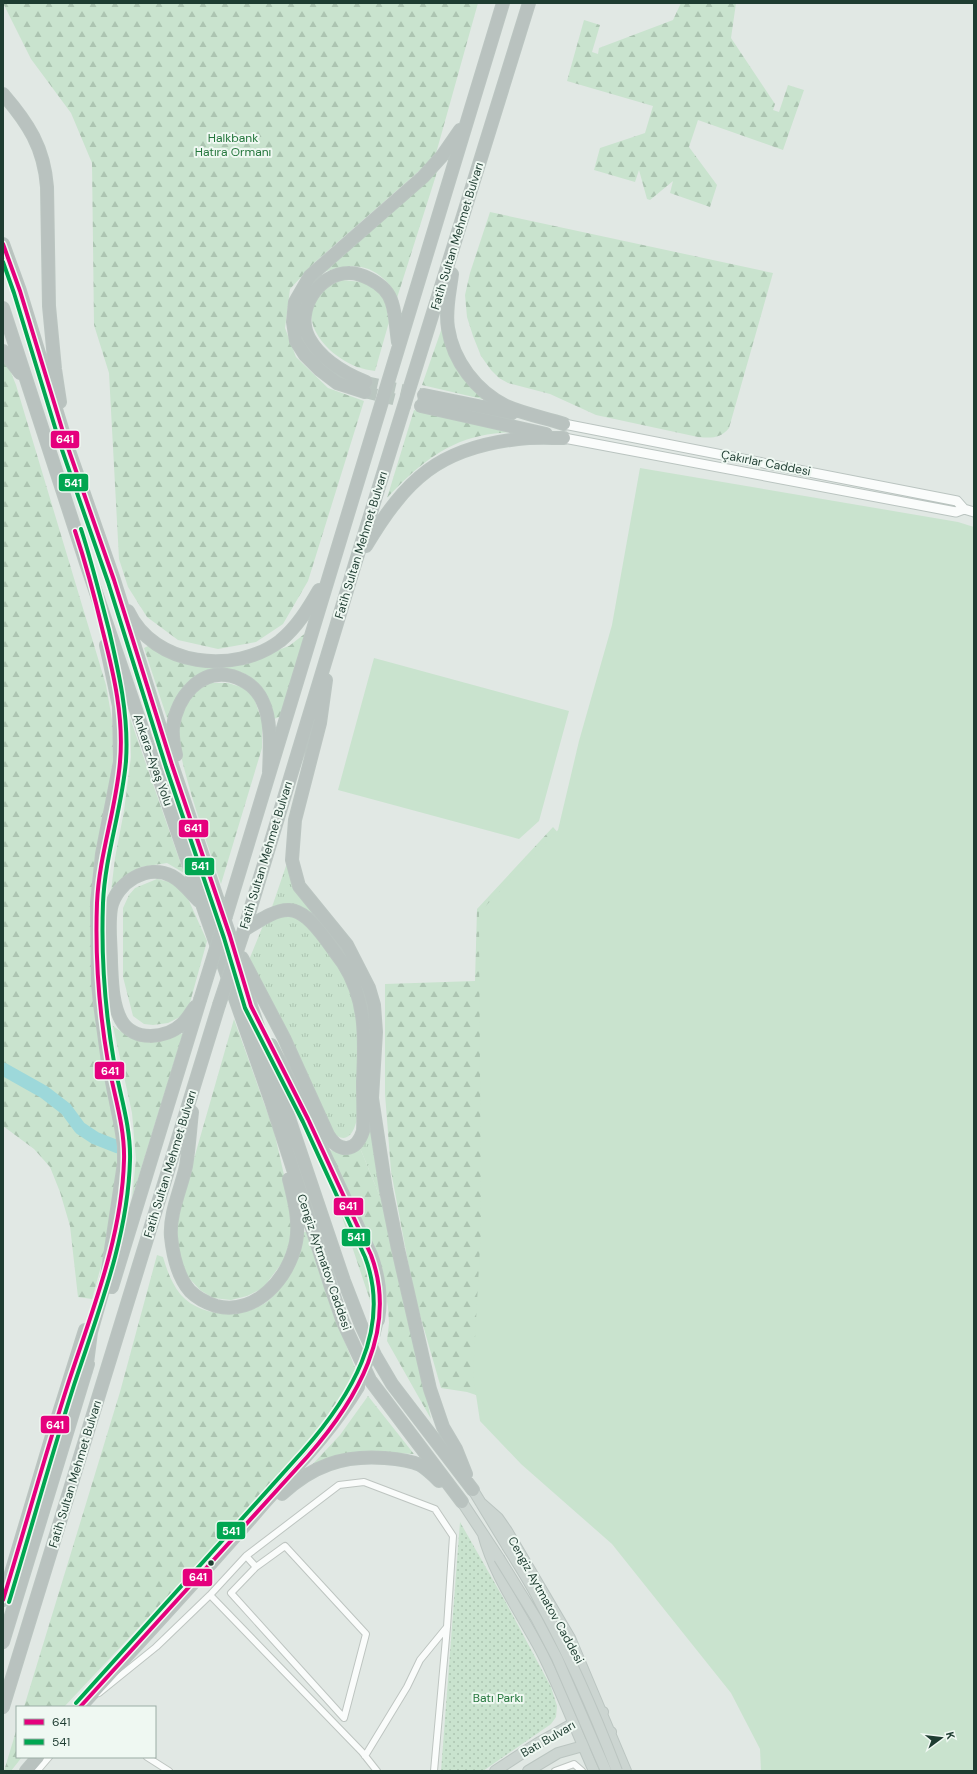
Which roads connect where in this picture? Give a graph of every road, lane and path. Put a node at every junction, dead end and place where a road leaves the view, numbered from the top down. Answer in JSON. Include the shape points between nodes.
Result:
{"nodes":[{"id":1,"x":503,"y":3,"type":"edge"},
{"id":2,"x":529,"y":3,"type":"edge"},
{"id":3,"x":3,"y":94,"type":"edge"},
{"id":4,"x":467,"y":121,"type":"junction"},
{"id":5,"x":3,"y":244,"type":"edge"},
{"id":6,"x":455,"y":244,"type":"junction"},
{"id":7,"x":3,"y":308,"type":"edge"},
{"id":8,"x":398,"y":347,"type":"junction"},
{"id":9,"x":3,"y":352,"type":"edge"},
{"id":10,"x":25,"y":379,"type":"junction"},
{"id":11,"x":564,"y":424,"type":"junction"},
{"id":12,"x":629,"y":437,"type":"junction"},
{"id":13,"x":564,"y":438,"type":"junction"},
{"id":14,"x":67,"y":445,"type":"junction"},
{"id":15,"x":626,"y":450,"type":"junction"},
{"id":16,"x":964,"y":509,"type":"junction"},
{"id":17,"x":974,"y":512,"type":"edge"},
{"id":18,"x":355,"y":564,"type":"junction"},
{"id":19,"x":87,"y":566,"type":"junction"},
{"id":20,"x":331,"y":566,"type":"junction"},
{"id":21,"x":114,"y":580,"type":"junction"},
{"id":22,"x":332,"y":638,"type":"junction"},
{"id":23,"x":269,"y":772,"type":"junction"},
{"id":24,"x":202,"y":904,"type":"junction"},
{"id":25,"x":244,"y":930,"type":"junction"},
{"id":26,"x":230,"y":936,"type":"junction"},
{"id":27,"x":222,"y":960,"type":"joint"},
{"id":28,"x":200,"y":1000,"type":"junction"},
{"id":29,"x":251,"y":1006,"type":"junction"},
{"id":30,"x":196,"y":1082,"type":"junction"},
{"id":31,"x":272,"y":1104,"type":"junction"},
{"id":32,"x":112,"y":1247,"type":"junction"},
{"id":33,"x":378,"y":1320,"type":"tunnel mouth"},
{"id":34,"x":86,"y":1371,"type":"junction"},
{"id":35,"x":358,"y":1386,"type":"tunnel mouth"},
{"id":36,"x":473,"y":1490,"type":"junction"},
{"id":37,"x":462,"y":1502,"type":"junction"},
{"id":38,"x":481,"y":1503,"type":"junction"},
{"id":39,"x":241,"y":1530,"type":"junction"},
{"id":40,"x":483,"y":1534,"type":"junction"},
{"id":41,"x":246,"y":1556,"type":"junction"},
{"id":42,"x":256,"y":1568,"type":"junction"},
{"id":43,"x":210,"y":1595,"type":"junction"},
{"id":44,"x":3,"y":1600,"type":"edge"},
{"id":45,"x":447,"y":1627,"type":"junction"},
{"id":46,"x":3,"y":1642,"type":"edge"},
{"id":47,"x":587,"y":1675,"type":"junction"},
{"id":48,"x":559,"y":1689,"type":"junction"},
{"id":49,"x":81,"y":1706,"type":"edge"},
{"id":50,"x":86,"y":1706,"type":"edge"},
{"id":51,"x":3,"y":1707,"type":"edge"},
{"id":52,"x":603,"y":1712,"type":"junction"},
{"id":53,"x":574,"y":1723,"type":"junction"},
{"id":54,"x":610,"y":1732,"type":"junction"},
{"id":55,"x":583,"y":1746,"type":"junction"},
{"id":56,"x":365,"y":1756,"type":"junction"},
{"id":57,"x":37,"y":1758,"type":"edge"},
{"id":58,"x":48,"y":1758,"type":"edge"},
{"id":59,"x":149,"y":1758,"type":"edge"},
{"id":60,"x":622,"y":1768,"type":"edge"},
{"id":61,"x":26,"y":1771,"type":"edge"},
{"id":62,"x":37,"y":1771,"type":"edge"},
{"id":63,"x":169,"y":1771,"type":"edge"},
{"id":64,"x":377,"y":1771,"type":"edge"},
{"id":65,"x":434,"y":1771,"type":"edge"},
{"id":66,"x":495,"y":1771,"type":"edge"},
{"id":67,"x":528,"y":1771,"type":"edge"},
{"id":68,"x":555,"y":1771,"type":"edge"},
{"id":69,"x":582,"y":1771,"type":"edge"},
{"id":70,"x":595,"y":1771,"type":"edge"},
{"id":71,"x":606,"y":1771,"type":"edge"}],
"edges":[{"from":1,"to":4,"type":"highway","name":"Fatih Sultan Mehmet Bulvarı"},
{"from":2,"to":6,"type":"highway","name":"Fatih Sultan Mehmet Bulvarı"},
{"from":3,"to":14,"type":"highway","via":[[31,130],[40,148],[45,168],[50,320]]},
{"from":4,"to":8,"type":"highway","name":"Fatih Sultan Mehmet Bulvarı"},
{"from":4,"to":8,"type":"highway","via":[[442,156],[423,176],[310,276],[296,302],[293,322],[296,341],[305,355],[336,383],[365,387],[318,350],[309,338],[305,325],[311,297],[320,285],[333,277],[349,273],[363,276],[386,290],[392,303]]},
{"from":5,"to":14,"type":"highway","name":"Ankara-Ayaş Yolu"},
{"from":6,"to":11,"type":"highway","via":[[447,312],[452,345],[459,360],[479,388],[497,400],[507,406]]},
{"from":6,"to":18,"type":"highway","name":"Fatih Sultan Mehmet Bulvarı"},
{"from":7,"to":10,"type":"highway","name":"Ankara-Ayaş Yolu"},
{"from":8,"to":20,"type":"highway","name":"Fatih Sultan Mehmet Bulvarı"},
{"from":9,"to":10,"type":"highway"},
{"from":10,"to":19,"type":"highway","name":"Ankara-Ayaş Yolu"},
{"from":11,"to":12,"type":"main road","name":"Çakırlar Caddesi"},
{"from":11,"to":13,"type":"highway","via":[[422,400]]},
{"from":12,"to":15,"type":"main road"},
{"from":12,"to":16,"type":"main road","name":"Çakırlar Caddesi","via":[[957,501]]},
{"from":13,"to":15,"type":"main road","name":"Çakırlar Caddesi"},
{"from":13,"to":18,"type":"highway","via":[[519,439],[496,443],[470,449],[430,468],[410,484],[394,502]]},
{"from":14,"to":21,"type":"highway","name":"Ankara-Ayaş Yolu"},
{"from":15,"to":16,"type":"main road","name":"Çakırlar Caddesi","via":[[956,512]]},
{"from":16,"to":17,"type":"main road","name":"Çakırlar Caddesi"},
{"from":18,"to":22,"type":"highway","name":"Fatih Sultan Mehmet Bulvarı"},
{"from":19,"to":24,"type":"highway","name":"Ankara-Ayaş Yolu"},
{"from":19,"to":32,"type":"highway","via":[[119,706],[121,744],[120,762],[102,854],[97,903],[100,997],[108,1062],[124,1146],[124,1163]]},
{"from":20,"to":21,"type":"highway","via":[[295,627],[263,651],[225,661],[186,658],[152,641],[130,615]]},
{"from":20,"to":23,"type":"highway","name":"Fatih Sultan Mehmet Bulvarı"},
{"from":21,"to":26,"type":"highway","name":"Ankara-Ayaş Yolu","via":[[172,765]]},
{"from":22,"to":25,"type":"highway","name":"Fatih Sultan Mehmet Bulvarı"},
{"from":22,"to":36,"type":"highway","via":[[320,723],[295,820],[292,860],[300,886],[348,945],[370,988],[376,1032],[372,1098],[398,1249],[436,1409],[442,1427],[456,1449]]},
{"from":23,"to":26,"type":"highway","via":[[270,741],[267,715],[257,692],[239,678],[229,676],[208,677],[191,687],[176,716],[173,729],[174,746]]},
{"from":23,"to":28,"type":"highway","name":"Fatih Sultan Mehmet Bulvarı","bridge":true},
{"from":24,"to":27,"type":"highway","name":"Ankara-Ayaş Yolu"},
{"from":24,"to":28,"type":"highway","via":[[171,876],[160,872],[137,876],[120,888],[115,897],[110,920],[115,1003],[121,1020],[130,1030],[154,1036],[167,1033],[183,1024]]},
{"from":25,"to":26,"type":"highway","via":[[272,913],[301,913],[316,926],[350,976],[362,1012],[364,1029],[363,1131],[354,1145],[338,1147],[328,1135],[284,1038]]},
{"from":25,"to":30,"type":"highway","name":"Fatih Sultan Mehmet Bulvarı","bridge":true},
{"from":26,"to":29,"type":"highway","name":"Cengiz Aytmatov Caddesi"},
{"from":27,"to":31,"type":"highway","name":"Cengiz Aytmatov Caddesi"},
{"from":28,"to":34,"type":"highway","name":"Fatih Sultan Mehmet Bulvarı"},
{"from":29,"to":33,"type":"highway","via":[[312,1126],[371,1255],[376,1268],[381,1302]]},
{"from":29,"to":36,"type":"highway","name":"Cengiz Aytmatov Caddesi","via":[[361,1325],[392,1384]]},
{"from":30,"to":31,"type":"highway","via":[[186,1166],[172,1220],[171,1236],[178,1270],[190,1291],[199,1298],[225,1308],[240,1307],[265,1295],[279,1280],[294,1250],[296,1214]]},
{"from":30,"to":51,"type":"highway","name":"Fatih Sultan Mehmet Bulvarı"},
{"from":31,"to":37,"type":"highway","name":"Cengiz Aytmatov Caddesi","via":[[330,1287],[362,1365],[382,1398]]},
{"from":32,"to":34,"type":"highway","via":[[107,1276],[91,1332]]},
{"from":32,"to":44,"type":"highway"},
{"from":34,"to":46,"type":"highway","name":"Fatih Sultan Mehmet Bulvarı"},
{"from":35,"to":39,"type":"highway","via":[[344,1411],[326,1434]]},
{"from":36,"to":38,"type":"main road","name":"Cengiz Aytmatov Caddesi"},
{"from":37,"to":39,"type":"highway","via":[[418,1465],[392,1458],[351,1458],[310,1473],[293,1484]]},
{"from":37,"to":40,"type":"main road","name":"Cengiz Aytmatov Caddesi"},
{"from":38,"to":47,"type":"main road","name":"Cengiz Aytmatov Caddesi","via":[[498,1518],[507,1531],[570,1638]]},
{"from":38,"to":60,"type":"main road","name":"Cengiz Aytmatov Caddesi","bridge":true,"via":[[541,1604]]},
{"from":39,"to":49,"type":"highway"},
{"from":40,"to":48,"type":"main road","name":"Cengiz Aytmatov Caddesi","via":[[489,1556],[541,1650]]},
{"from":40,"to":71,"type":"main road","name":"Cengiz Aytmatov Caddesi","bridge":true,"via":[[536,1618],[557,1658]]},
{"from":41,"to":42,"type":"street"},
{"from":41,"to":43,"type":"street"},
{"from":41,"to":45,"type":"street","via":[[339,1486],[364,1482],[435,1509],[453,1536]]},
{"from":42,"to":42,"type":"street","via":[[285,1546],[366,1634],[344,1718],[231,1593]]},
{"from":43,"to":50,"type":"street","via":[[156,1647]]},
{"from":43,"to":56,"type":"street"},
{"from":45,"to":56,"type":"street","via":[[420,1660],[407,1687]]},
{"from":45,"to":65,"type":"street"},
{"from":47,"to":48,"type":"main road","via":[[588,1686],[580,1696],[571,1698]]},
{"from":47,"to":52,"type":"main road","name":"Cengiz Aytmatov Caddesi"},
{"from":48,"to":53,"type":"main road","name":"Cengiz Aytmatov Caddesi"},
{"from":52,"to":53,"type":"main road","name":"Batı Bulvarı"},
{"from":52,"to":54,"type":"main road","name":"Cengiz Aytmatov Caddesi"},
{"from":53,"to":55,"type":"main road","name":"Cengiz Aytmatov Caddesi"},
{"from":53,"to":66,"type":"main road","name":"Batı Bulvarı"},
{"from":54,"to":55,"type":"main road","name":"Batı Bulvarı"},
{"from":54,"to":60,"type":"main road","name":"Cengiz Aytmatov Caddesi"},
{"from":55,"to":67,"type":"main road","name":"Batı Bulvarı","via":[[558,1754]]},
{"from":55,"to":70,"type":"main road","name":"Cengiz Aytmatov Caddesi"},
{"from":56,"to":64,"type":"street"},
{"from":57,"to":61,"type":"highway"},
{"from":58,"to":62,"type":"street"},
{"from":59,"to":63,"type":"street"},
{"from":60,"to":70,"type":"main road","via":[[611,1756],[605,1757]]},
{"from":68,"to":69,"type":"street","via":[[574,1764]]}]}
